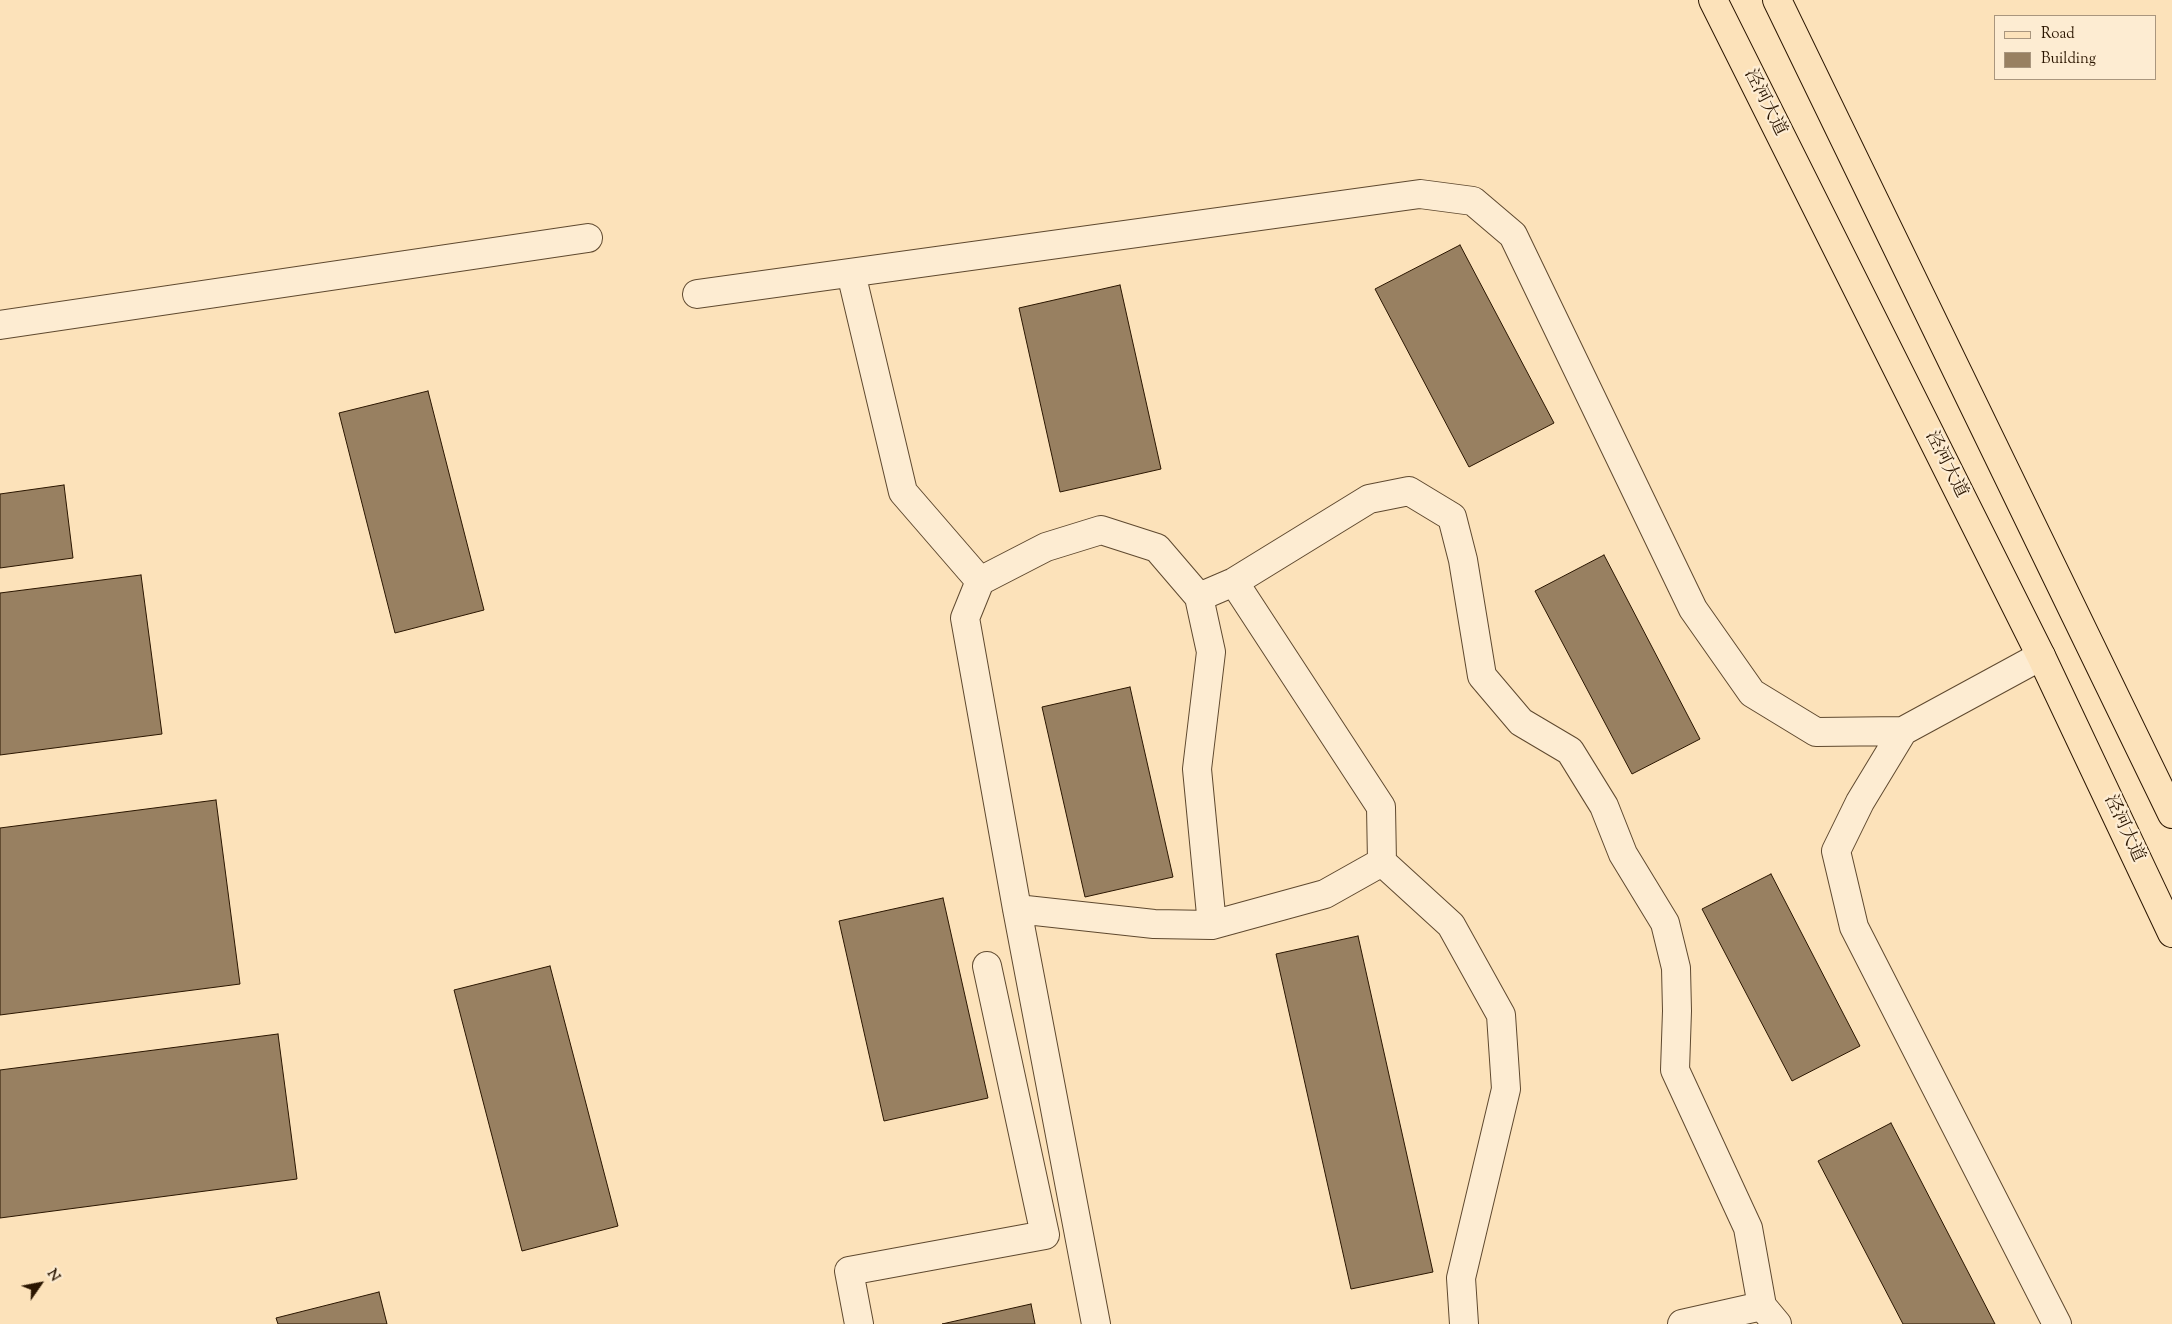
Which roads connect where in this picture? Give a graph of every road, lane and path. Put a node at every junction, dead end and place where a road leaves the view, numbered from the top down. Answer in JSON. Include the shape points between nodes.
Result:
{"nodes":[{"id":1,"x":1712,"y":0,"type":"edge"},
{"id":2,"x":1777,"y":0,"type":"edge"},
{"id":3,"x":588,"y":238,"type":"dead end"},
{"id":4,"x":851,"y":273,"type":"junction"},
{"id":5,"x":697,"y":294,"type":"dead end"},
{"id":6,"x":0,"y":325,"type":"edge"},
{"id":7,"x":980,"y":581,"type":"junction"},
{"id":8,"x":1234,"y":582,"type":"junction"},
{"id":9,"x":1199,"y":597,"type":"junction"},
{"id":10,"x":2041,"y":656,"type":"junction"},
{"id":11,"x":1903,"y":731,"type":"junction"},
{"id":12,"x":2172,"y":814,"type":"edge"},
{"id":13,"x":1382,"y":862,"type":"junction"},
{"id":14,"x":1017,"y":909,"type":"junction"},
{"id":15,"x":1212,"y":925,"type":"junction"},
{"id":16,"x":2172,"y":933,"type":"edge"},
{"id":17,"x":987,"y":966,"type":"dead end"},
{"id":18,"x":1769,"y":1315,"type":"edge"},
{"id":19,"x":860,"y":1324,"type":"edge"},
{"id":20,"x":1096,"y":1324,"type":"edge"},
{"id":21,"x":1464,"y":1324,"type":"edge"},
{"id":22,"x":1682,"y":1324,"type":"edge"},
{"id":23,"x":2057,"y":1324,"type":"edge"}],
"edges":[{"from":1,"to":10,"type":"main road","name":"泾河大道"},
{"from":2,"to":12,"type":"main road"},
{"from":3,"to":6,"type":"street"},
{"from":4,"to":5,"type":"street"},
{"from":4,"to":7,"type":"street","via":[[903,492]]},
{"from":4,"to":11,"type":"street","via":[[1420,194],[1473,201],[1513,235],[1693,609],[1752,693],[1816,732]]},
{"from":7,"to":9,"type":"street","via":[[1046,547],[1101,530],[1157,548]]},
{"from":7,"to":14,"type":"street","via":[[965,618]]},
{"from":8,"to":9,"type":"street"},
{"from":8,"to":13,"type":"street","via":[[1381,807]]},
{"from":8,"to":18,"type":"street","via":[[1369,499],[1409,491],[1452,517],[1463,560],[1482,676],[1521,722],[1570,751],[1604,806],[1623,854],[1665,923],[1676,968],[1674,1070],[1748,1228]]},
{"from":9,"to":15,"type":"street","via":[[1211,652],[1197,769]]},
{"from":10,"to":11,"type":"street"},
{"from":10,"to":16,"type":"main road","name":"泾河大道"},
{"from":11,"to":23,"type":"street","via":[[1860,802],[1836,851],[1854,927]]},
{"from":13,"to":15,"type":"street","via":[[1325,894]]},
{"from":13,"to":21,"type":"street","via":[[1451,925],[1501,1014],[1506,1090],[1461,1278]]},
{"from":14,"to":15,"type":"street","via":[[1154,924]]},
{"from":14,"to":20,"type":"street"},
{"from":17,"to":19,"type":"street","via":[[1045,1234],[849,1271]]},
{"from":18,"to":22,"type":"street"}]}
